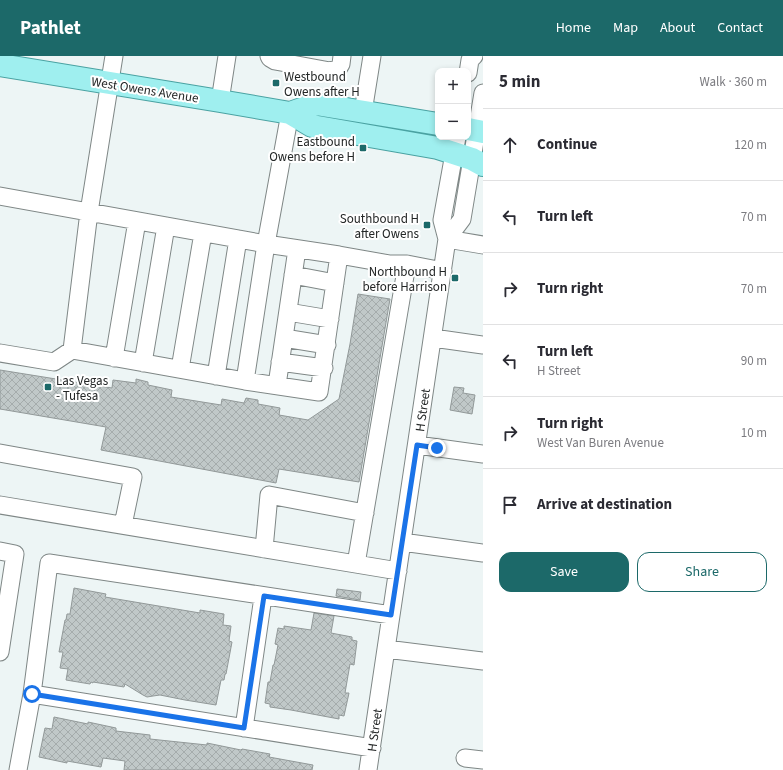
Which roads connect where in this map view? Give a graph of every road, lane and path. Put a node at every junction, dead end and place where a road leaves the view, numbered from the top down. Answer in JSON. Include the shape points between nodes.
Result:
{"nodes":[{"id":1,"x":114,"y":56,"type":"edge"},
{"id":2,"x":227,"y":56,"type":"edge"},
{"id":3,"x":269,"y":56,"type":"edge"},
{"id":4,"x":342,"y":56,"type":"edge"},
{"id":5,"x":372,"y":56,"type":"edge"},
{"id":6,"x":474,"y":56,"type":"edge"},
{"id":7,"x":304,"y":61,"type":"edge"},
{"id":8,"x":0,"y":65,"type":"edge"},
{"id":9,"x":469,"y":68,"type":"edge"},
{"id":10,"x":110,"y":83,"type":"junction"},
{"id":11,"x":483,"y":93,"type":"edge"},
{"id":12,"x":220,"y":101,"type":"junction"},
{"id":13,"x":363,"y":112,"type":"junction"},
{"id":14,"x":290,"y":113,"type":"junction"},
{"id":15,"x":435,"y":124,"type":"edge"},
{"id":16,"x":471,"y":144,"type":"edge"},
{"id":17,"x":0,"y":196,"type":"edge"},
{"id":18,"x":89,"y":212,"type":"junction"},
{"id":19,"x":137,"y":221,"type":"junction"},
{"id":20,"x":166,"y":226,"type":"junction"},
{"id":21,"x":203,"y":233,"type":"junction"},
{"id":22,"x":238,"y":239,"type":"junction"},
{"id":23,"x":447,"y":239,"type":"junction"},
{"id":24,"x":266,"y":244,"type":"junction"},
{"id":25,"x":483,"y":245,"type":"edge"},
{"id":26,"x":297,"y":249,"type":"junction"},
{"id":27,"x":339,"y":255,"type":"junction"},
{"id":28,"x":407,"y":264,"type":"junction"},
{"id":29,"x":443,"y":271,"type":"junction"},
{"id":30,"x":293,"y":275,"type":"junction"},
{"id":31,"x":335,"y":283,"type":"junction"},
{"id":32,"x":288,"y":312,"type":"junction"},
{"id":33,"x":330,"y":319,"type":"junction"},
{"id":34,"x":284,"y":338,"type":"junction"},
{"id":35,"x":433,"y":338,"type":"junction"},
{"id":36,"x":327,"y":345,"type":"junction"},
{"id":37,"x":483,"y":345,"type":"edge"},
{"id":38,"x":72,"y":350,"type":"junction"},
{"id":39,"x":0,"y":353,"type":"edge"},
{"id":40,"x":114,"y":358,"type":"junction"},
{"id":41,"x":280,"y":362,"type":"junction"},
{"id":42,"x":143,"y":363,"type":"junction"},
{"id":43,"x":324,"y":368,"type":"junction"},
{"id":44,"x":180,"y":369,"type":"junction"},
{"id":45,"x":216,"y":376,"type":"junction"},
{"id":46,"x":245,"y":381,"type":"junction"},
{"id":47,"x":277,"y":386,"type":"junction"},
{"id":48,"x":417,"y":445,"type":"junction"},
{"id":49,"x":0,"y":453,"type":"edge"},
{"id":50,"x":483,"y":454,"type":"edge"},
{"id":51,"x":0,"y":505,"type":"edge"},
{"id":52,"x":365,"y":513,"type":"junction"},
{"id":53,"x":123,"y":525,"type":"junction"},
{"id":54,"x":402,"y":542,"type":"junction"},
{"id":55,"x":264,"y":549,"type":"junction"},
{"id":56,"x":0,"y":551,"type":"edge"},
{"id":57,"x":483,"y":553,"type":"edge"},
{"id":58,"x":356,"y":564,"type":"junction"},
{"id":59,"x":398,"y":571,"type":"junction"},
{"id":60,"x":264,"y":596,"type":"junction"},
{"id":61,"x":391,"y":615,"type":"junction"},
{"id":62,"x":386,"y":649,"type":"junction"},
{"id":63,"x":0,"y":652,"type":"edge"},
{"id":64,"x":483,"y":661,"type":"edge"},
{"id":65,"x":32,"y":694,"type":"junction"},
{"id":66,"x":244,"y":728,"type":"junction"},
{"id":67,"x":372,"y":748,"type":"junction"},
{"id":68,"x":465,"y":758,"type":"dead end"},
{"id":69,"x":483,"y":760,"type":"edge"},
{"id":70,"x":18,"y":770,"type":"edge"},
{"id":71,"x":368,"y":770,"type":"edge"}],
"edges":[{"from":1,"to":10,"type":"street"},
{"from":2,"to":12,"type":"street"},
{"from":3,"to":7,"type":"street","via":[[274,62]]},
{"from":4,"to":7,"type":"street","via":[[338,69],[330,71]]},
{"from":5,"to":13,"type":"street"},
{"from":6,"to":9,"type":"street","via":[[470,60]]},
{"from":8,"to":10,"type":"main road","name":"West Owens Avenue"},
{"from":10,"to":12,"type":"main road","name":"West Owens Avenue"},
{"from":10,"to":18,"type":"street"},
{"from":11,"to":16,"type":"street","name":"H Street"},
{"from":12,"to":14,"type":"main road","name":"West Owens Avenue"},
{"from":13,"to":14,"type":"main road","name":"West Owens Avenue","via":[[316,104]]},
{"from":13,"to":15,"type":"main road","name":"West Owens Avenue"},
{"from":14,"to":16,"type":"main road","name":"West Owens Avenue","via":[[312,126],[438,148]]},
{"from":14,"to":24,"type":"street"},
{"from":16,"to":23,"type":"street","name":"H Street","via":[[442,220]]},
{"from":17,"to":18,"type":"street"},
{"from":18,"to":19,"type":"street"},
{"from":18,"to":38,"type":"street"},
{"from":19,"to":20,"type":"street"},
{"from":19,"to":40,"type":"street"},
{"from":20,"to":21,"type":"street"},
{"from":20,"to":42,"type":"street"},
{"from":21,"to":22,"type":"street"},
{"from":21,"to":44,"type":"street"},
{"from":22,"to":24,"type":"street"},
{"from":22,"to":45,"type":"street"},
{"from":23,"to":25,"type":"street"},
{"from":23,"to":29,"type":"street","name":"H Street"},
{"from":24,"to":26,"type":"street"},
{"from":24,"to":46,"type":"street"},
{"from":26,"to":27,"type":"street"},
{"from":26,"to":30,"type":"street"},
{"from":27,"to":28,"type":"street","via":[[390,264]]},
{"from":27,"to":31,"type":"street"},
{"from":28,"to":29,"type":"street"},
{"from":28,"to":52,"type":"street"},
{"from":29,"to":35,"type":"street","name":"H Street"},
{"from":30,"to":31,"type":"street"},
{"from":30,"to":32,"type":"street"},
{"from":31,"to":33,"type":"street"},
{"from":32,"to":33,"type":"street"},
{"from":32,"to":34,"type":"street"},
{"from":33,"to":36,"type":"street"},
{"from":34,"to":36,"type":"street"},
{"from":34,"to":41,"type":"street"},
{"from":35,"to":37,"type":"street"},
{"from":35,"to":48,"type":"street","name":"H Street"},
{"from":36,"to":43,"type":"street"},
{"from":38,"to":39,"type":"street","via":[[54,362]]},
{"from":38,"to":40,"type":"street"},
{"from":40,"to":42,"type":"street"},
{"from":41,"to":43,"type":"street"},
{"from":41,"to":47,"type":"street"},
{"from":42,"to":44,"type":"street"},
{"from":43,"to":47,"type":"street","via":[[319,392]]},
{"from":44,"to":45,"type":"street"},
{"from":45,"to":46,"type":"street"},
{"from":46,"to":47,"type":"street"},
{"from":48,"to":50,"type":"street"},
{"from":48,"to":54,"type":"street","name":"H Street"},
{"from":49,"to":53,"type":"street","via":[[133,477]]},
{"from":51,"to":53,"type":"street"},
{"from":52,"to":55,"type":"street","via":[[270,495]]},
{"from":52,"to":58,"type":"street"},
{"from":53,"to":55,"type":"street"},
{"from":54,"to":57,"type":"street"},
{"from":54,"to":59,"type":"street","name":"H Street"},
{"from":55,"to":58,"type":"street"},
{"from":56,"to":63,"type":"street","via":[[15,554]]},
{"from":58,"to":59,"type":"street"},
{"from":59,"to":61,"type":"street","name":"H Street"},
{"from":60,"to":61,"type":"street"},
{"from":60,"to":65,"type":"street","via":[[50,563]]},
{"from":60,"to":66,"type":"street"},
{"from":61,"to":62,"type":"street","name":"H Street"},
{"from":62,"to":64,"type":"street"},
{"from":62,"to":67,"type":"street","name":"H Street"},
{"from":65,"to":66,"type":"street"},
{"from":65,"to":70,"type":"street"},
{"from":66,"to":67,"type":"street"},
{"from":67,"to":71,"type":"street","name":"H Street"},
{"from":68,"to":69,"type":"street"}]}
